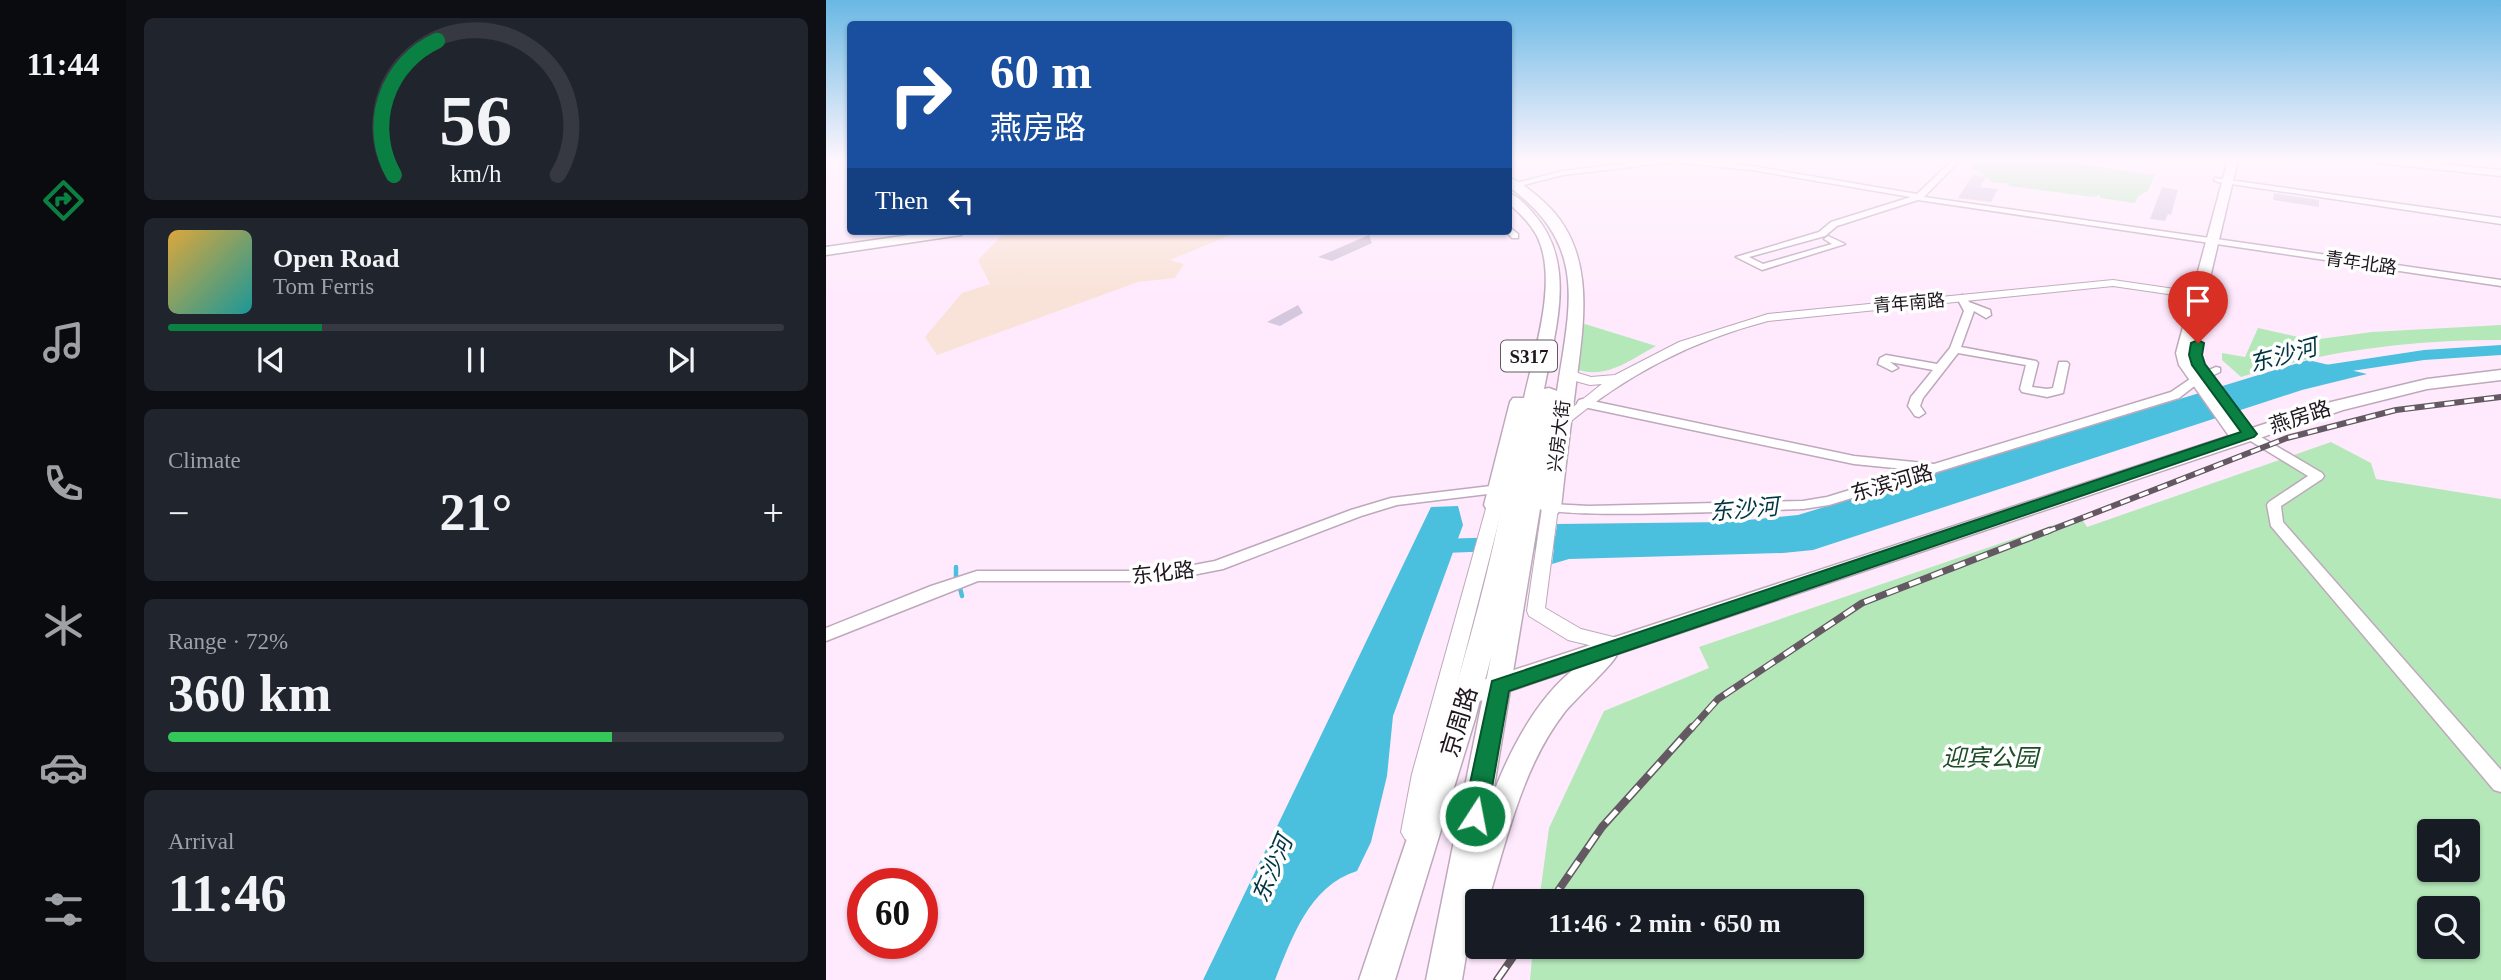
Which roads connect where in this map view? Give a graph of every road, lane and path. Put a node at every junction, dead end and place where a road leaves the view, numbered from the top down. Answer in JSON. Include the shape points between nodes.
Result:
{"nodes":[{"id":1,"x":1521,"y":206,"type":"edge"},
{"id":2,"x":1523,"y":206,"type":"edge"},
{"id":3,"x":1525,"y":206,"type":"edge"},
{"id":4,"x":1526,"y":206,"type":"edge"},
{"id":5,"x":1896,"y":206,"type":"edge"},
{"id":6,"x":1973,"y":206,"type":"edge"},
{"id":7,"x":2222,"y":206,"type":"edge"},
{"id":8,"x":2398,"y":206,"type":"edge"},
{"id":9,"x":2501,"y":220,"type":"edge"},
{"id":10,"x":1548,"y":228,"type":"junction"},
{"id":11,"x":934,"y":235,"type":"edge"},
{"id":12,"x":1563,"y":236,"type":"junction"},
{"id":13,"x":1828,"y":239,"type":"dead end"},
{"id":14,"x":2216,"y":244,"type":"junction"},
{"id":15,"x":826,"y":251,"type":"edge"},
{"id":16,"x":2501,"y":283,"type":"edge"},
{"id":17,"x":1564,"y":293,"type":"junction"},
{"id":18,"x":2203,"y":296,"type":"junction"},
{"id":19,"x":1964,"y":301,"type":"junction"},
{"id":20,"x":1576,"y":314,"type":"junction"},
{"id":21,"x":1986,"y":315,"type":"dead end"},
{"id":22,"x":1955,"y":349,"type":"junction"},
{"id":23,"x":2063,"y":364,"type":"dead end"},
{"id":24,"x":1568,"y":367,"type":"junction"},
{"id":25,"x":1892,"y":368,"type":"dead end"},
{"id":26,"x":1942,"y":368,"type":"junction"},
{"id":27,"x":2501,"y":375,"type":"edge"},
{"id":28,"x":1619,"y":377,"type":"junction"},
{"id":29,"x":2207,"y":379,"type":"junction"},
{"id":30,"x":1534,"y":396,"type":"junction"},
{"id":31,"x":1583,"y":403,"type":"junction"},
{"id":32,"x":1517,"y":410,"type":"junction"},
{"id":33,"x":1919,"y":413,"type":"dead end"},
{"id":34,"x":1560,"y":423,"type":"junction"},
{"id":35,"x":2240,"y":430,"type":"junction"},
{"id":36,"x":1539,"y":454,"type":"junction"},
{"id":37,"x":1941,"y":468,"type":"junction"},
{"id":38,"x":1517,"y":503,"type":"junction"},
{"id":39,"x":1509,"y":584,"type":"junction"},
{"id":40,"x":826,"y":635,"type":"edge"},
{"id":41,"x":1621,"y":645,"type":"junction"},
{"id":42,"x":1499,"y":686,"type":"junction"},
{"id":43,"x":1468,"y":695,"type":"junction"},
{"id":44,"x":2501,"y":784,"type":"edge"},
{"id":45,"x":1402,"y":895,"type":"junction"},
{"id":46,"x":1377,"y":980,"type":"edge"},
{"id":47,"x":1446,"y":980,"type":"edge"}],
"edges":[{"from":1,"to":32,"type":"main road","number":"S317","via":[[1544,261],[1540,312]]},
{"from":2,"to":30,"type":"main road","name":"兴房大街","number":"S317","via":[[1546,240],[1555,284]]},
{"from":3,"to":10,"type":"main road","name":"兴房大街","number":"S317"},
{"from":4,"to":12,"type":"main road","name":"兴房大街","number":"S317"},
{"from":5,"to":13,"type":"street","via":[[1833,224],[1822,234],[1741,257],[1762,267],[1840,244]]},
{"from":6,"to":14,"type":"street","name":"青年北路"},
{"from":7,"to":14,"type":"main road"},
{"from":8,"to":9,"type":"street"},
{"from":10,"to":12,"type":"main road"},
{"from":10,"to":17,"type":"main road","name":"兴房大街","number":"S317","via":[[1563,260]]},
{"from":11,"to":15,"type":"main road"},
{"from":12,"to":20,"type":"main road","name":"兴房大街","number":"S317","via":[[1573,257],[1578,286]]},
{"from":14,"to":16,"type":"street","name":"青年北路"},
{"from":14,"to":18,"type":"main road"},
{"from":17,"to":20,"type":"main road"},
{"from":17,"to":36,"type":"main road","name":"兴房大街","number":"S317"},
{"from":18,"to":19,"type":"street","name":"青年南路","via":[[2113,283]]},
{"from":18,"to":29,"type":"main road","via":[[2184,353],[2187,365]]},
{"from":19,"to":21,"type":"street"},
{"from":19,"to":22,"type":"street","via":[[1969,311]]},
{"from":19,"to":28,"type":"street","name":"青年南路","via":[[1794,314],[1742,324],[1684,342]]},
{"from":20,"to":24,"type":"main road","name":"兴房大街","number":"S317"},
{"from":22,"to":23,"type":"street","via":[[2032,363],[2026,389],[2047,393],[2059,390]]},
{"from":22,"to":26,"type":"street"},
{"from":24,"to":28,"type":"street","name":"青年南路","via":[[1573,376],[1584,380]]},
{"from":24,"to":34,"type":"main road","name":"兴房大街","number":"S317"},
{"from":25,"to":26,"type":"street","via":[[1884,364],[1885,358]]},
{"from":26,"to":33,"type":"street","via":[[1917,397],[1914,406]]},
{"from":27,"to":35,"type":"main road","name":"燕房路","via":[[2382,393]]},
{"from":28,"to":31,"type":"street","name":"青年南路"},
{"from":29,"to":35,"type":"main road"},
{"from":29,"to":37,"type":"street","name":"东滨河路","via":[[2175,395]]},
{"from":30,"to":32,"type":"main road"},
{"from":30,"to":38,"type":"main road","name":"兴房大街","number":"S317"},
{"from":31,"to":34,"type":"street","name":"青年南路"},
{"from":31,"to":37,"type":"street","via":[[1853,460]]},
{"from":32,"to":38,"type":"main road","number":"S317"},
{"from":34,"to":36,"type":"main road"},
{"from":34,"to":38,"type":"main road","name":"兴房大街","number":"S317"},
{"from":35,"to":41,"type":"main road","name":"燕房路"},
{"from":35,"to":44,"type":"street","via":[[2317,476],[2274,505],[2276,523]]},
{"from":36,"to":38,"type":"main road","name":"兴房大街","number":"S317"},
{"from":37,"to":38,"type":"street","name":"东滨河路","via":[[1803,505],[1589,510]]},
{"from":38,"to":39,"type":"main road"},
{"from":38,"to":39,"type":"street"},
{"from":38,"to":40,"type":"street","name":"东化路","via":[[1396,501],[1218,565],[1162,576],[977,576]]},
{"from":39,"to":41,"type":"street","via":[[1536,611],[1575,635]]},
{"from":39,"to":42,"type":"main road","name":"京周路"},
{"from":39,"to":43,"type":"main road","name":"京周路"},
{"from":39,"to":45,"type":"street","via":[[1423,774]]},
{"from":41,"to":42,"type":"main road","name":"燕房路"},
{"from":41,"to":47,"type":"main road","via":[[1574,682],[1542,723],[1503,811]]},
{"from":42,"to":43,"type":"main road","name":"燕房路"},
{"from":42,"to":47,"type":"main road","name":"京周路"},
{"from":43,"to":45,"type":"main road","name":"京周路"},
{"from":45,"to":46,"type":"main road","name":"京周路"}]}
